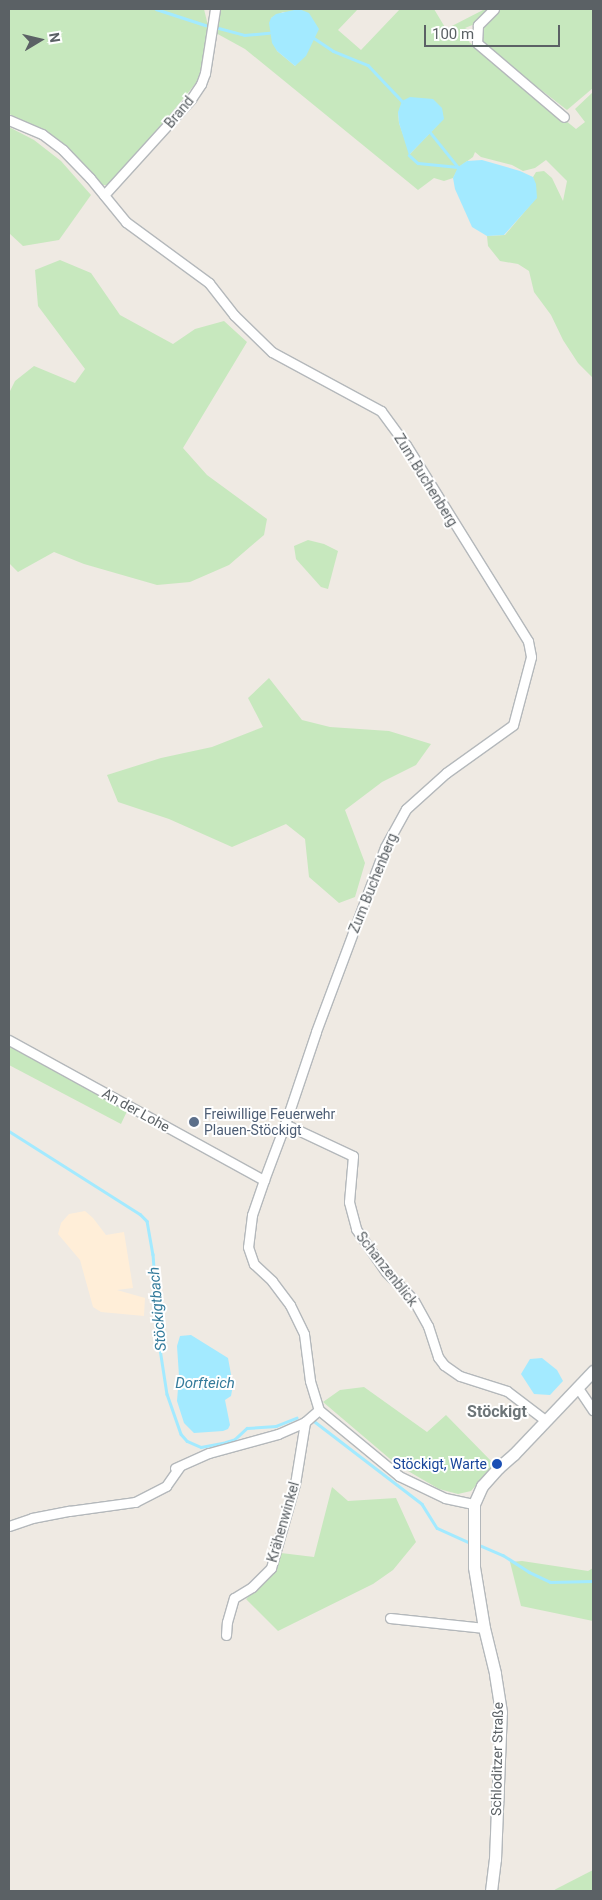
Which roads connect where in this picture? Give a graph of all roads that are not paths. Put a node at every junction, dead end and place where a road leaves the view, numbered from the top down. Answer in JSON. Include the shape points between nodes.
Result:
{"nodes":[{"id":1,"x":215,"y":9,"type":"edge"},
{"id":2,"x":494,"y":9,"type":"edge"},
{"id":3,"x":564,"y":117,"type":"dead end"},
{"id":4,"x":9,"y":120,"type":"edge"},
{"id":5,"x":104,"y":195,"type":"junction"},
{"id":6,"x":9,"y":1040,"type":"edge"},
{"id":7,"x":285,"y":1124,"type":"junction"},
{"id":8,"x":264,"y":1180,"type":"junction"},
{"id":9,"x":593,"y":1371,"type":"edge"},
{"id":10,"x":578,"y":1388,"type":"junction"},
{"id":11,"x":319,"y":1410,"type":"junction"},
{"id":12,"x":593,"y":1410,"type":"edge"},
{"id":13,"x":545,"y":1420,"type":"junction"},
{"id":14,"x":306,"y":1422,"type":"junction"},
{"id":15,"x":474,"y":1504,"type":"junction"},
{"id":16,"x":9,"y":1526,"type":"edge"},
{"id":17,"x":390,"y":1618,"type":"dead end"},
{"id":18,"x":484,"y":1628,"type":"junction"},
{"id":19,"x":226,"y":1635,"type":"dead end"},
{"id":20,"x":491,"y":1891,"type":"edge"}],
"edges":[{"from":1,"to":5,"type":"street","name":"Brand","via":[[201,84]]},
{"from":2,"to":3,"type":"street","via":[[478,25],[477,43]]},
{"from":4,"to":5,"type":"street","name":"Zum Buchenberg","via":[[42,134],[63,150]]},
{"from":5,"to":7,"type":"street","name":"Zum Buchenberg","via":[[126,222],[209,284],[234,315],[272,352],[381,410],[528,642],[531,657],[513,725],[446,773],[406,809],[385,847]]},
{"from":6,"to":8,"type":"street","name":"An der Lohe"},
{"from":7,"to":8,"type":"street","name":"Zum Buchenberg"},
{"from":7,"to":13,"type":"street","name":"Schanzenblick","via":[[353,1156],[349,1202],[356,1229],[386,1272],[413,1299],[444,1365],[460,1376],[507,1391]]},
{"from":8,"to":11,"type":"street","name":"Zum Buchenberg","via":[[252,1215],[250,1256],[290,1305],[304,1334],[310,1381]]},
{"from":9,"to":10,"type":"street","name":"Schloditzer Straße"},
{"from":10,"to":12,"type":"street"},
{"from":10,"to":13,"type":"street","name":"Schloditzer Straße"},
{"from":11,"to":14,"type":"street"},
{"from":11,"to":15,"type":"street","via":[[399,1476],[445,1498]]},
{"from":13,"to":15,"type":"street","name":"Schloditzer Straße","via":[[482,1486]]},
{"from":14,"to":16,"type":"street","via":[[261,1441],[209,1453],[178,1467],[166,1486],[135,1502],[69,1510]]},
{"from":14,"to":19,"type":"street","name":"Krähenwinkel","via":[[295,1484],[271,1568],[252,1587],[234,1598]]},
{"from":15,"to":18,"type":"street","name":"Schloditzer Straße","via":[[474,1567]]},
{"from":17,"to":18,"type":"street"},
{"from":18,"to":20,"type":"street","name":"Schloditzer Straße","via":[[501,1712]]}]}
